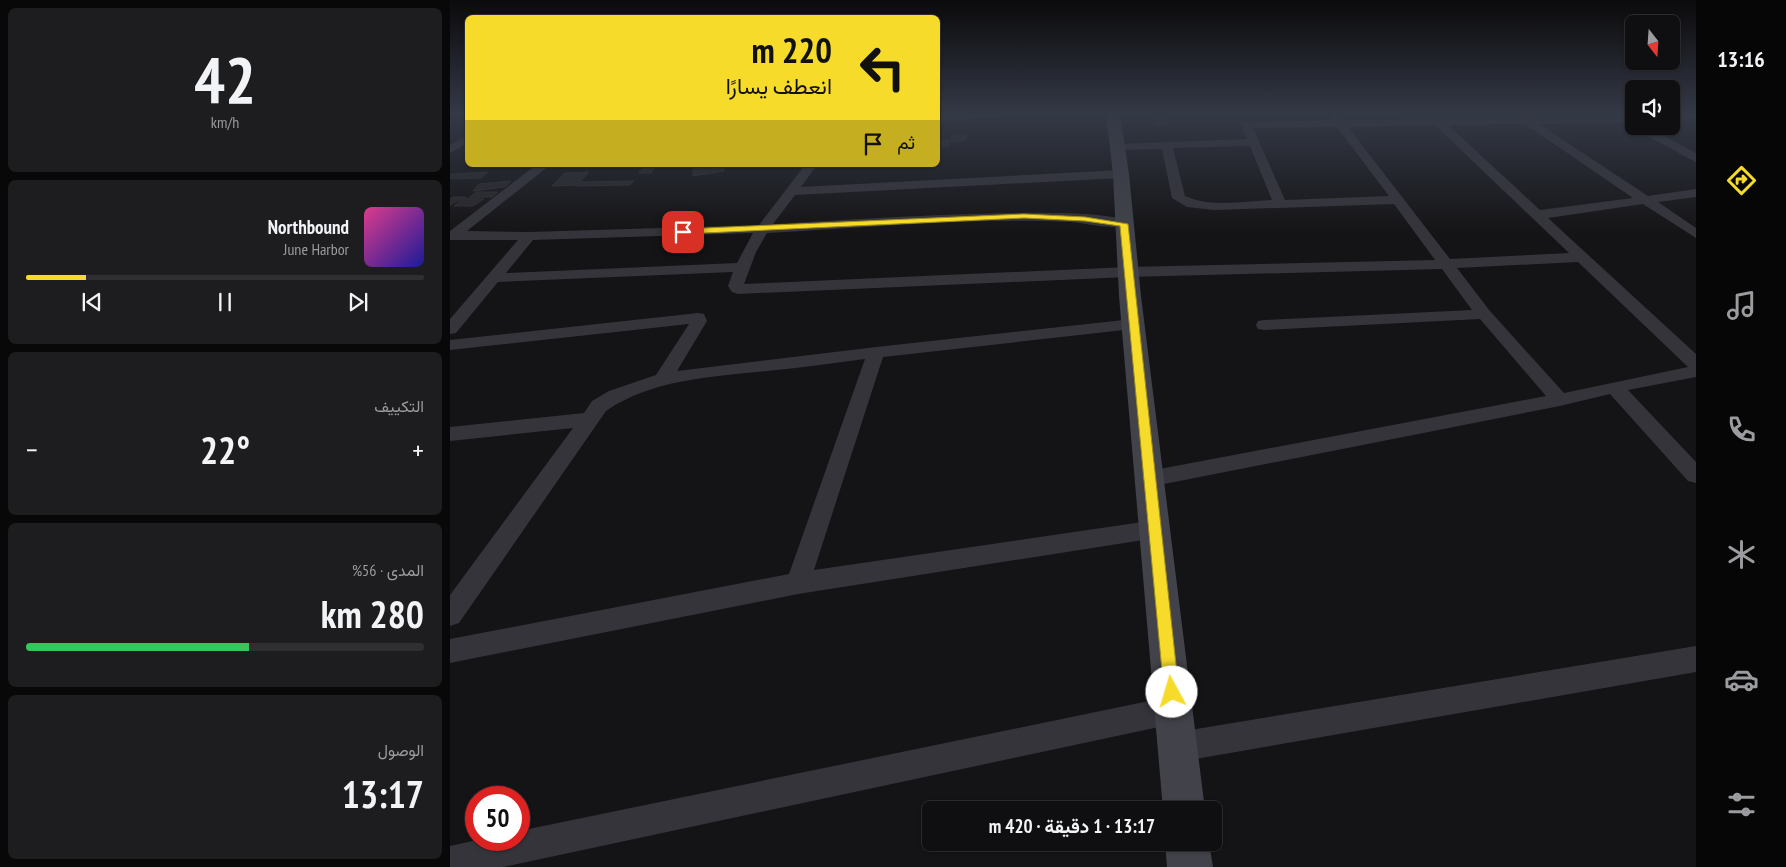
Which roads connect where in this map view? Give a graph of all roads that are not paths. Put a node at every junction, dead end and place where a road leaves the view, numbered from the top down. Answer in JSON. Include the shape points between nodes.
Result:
{"nodes":[{"id":1,"x":1119,"y":154,"type":"edge"},
{"id":2,"x":1140,"y":154,"type":"edge"},
{"id":3,"x":1169,"y":154,"type":"edge"},
{"id":4,"x":1259,"y":154,"type":"edge"},
{"id":5,"x":1363,"y":154,"type":"edge"},
{"id":6,"x":1476,"y":154,"type":"edge"},
{"id":7,"x":1577,"y":154,"type":"edge"},
{"id":8,"x":1120,"y":160,"type":"junction"},
{"id":9,"x":541,"y":167,"type":"edge"},
{"id":10,"x":810,"y":167,"type":"edge"},
{"id":11,"x":792,"y":191,"type":"junction"},
{"id":12,"x":1696,"y":193,"type":"edge"},
{"id":13,"x":1398,"y":200,"type":"junction"},
{"id":14,"x":1646,"y":200,"type":"junction"},
{"id":15,"x":1280,"y":204,"type":"junction"},
{"id":16,"x":1537,"y":215,"type":"junction"},
{"id":17,"x":1124,"y":224,"type":"junction"},
{"id":18,"x":760,"y":229,"type":"junction"},
{"id":19,"x":1696,"y":234,"type":"edge"},
{"id":20,"x":451,"y":236,"type":"edge"},
{"id":21,"x":529,"y":236,"type":"junction"},
{"id":22,"x":1581,"y":257,"type":"junction"},
{"id":23,"x":1445,"y":264,"type":"junction"},
{"id":24,"x":740,"y":267,"type":"junction"},
{"id":25,"x":1128,"y":272,"type":"junction"},
{"id":26,"x":495,"y":278,"type":"junction"},
{"id":27,"x":1484,"y":314,"type":"junction"},
{"id":28,"x":1133,"y":324,"type":"junction"},
{"id":29,"x":1264,"y":325,"type":"dead end"},
{"id":30,"x":450,"y":329,"type":"edge"},
{"id":31,"x":450,"y":345,"type":"edge"},
{"id":32,"x":876,"y":352,"type":"junction"},
{"id":33,"x":1696,"y":364,"type":"edge"},
{"id":34,"x":1696,"y":371,"type":"edge"},
{"id":35,"x":663,"y":379,"type":"junction"},
{"id":36,"x":1614,"y":387,"type":"junction"},
{"id":37,"x":1560,"y":400,"type":"junction"},
{"id":38,"x":590,"y":419,"type":"junction"},
{"id":39,"x":450,"y":434,"type":"edge"},
{"id":40,"x":1696,"y":475,"type":"edge"},
{"id":41,"x":1149,"y":479,"type":"junction"},
{"id":42,"x":1156,"y":529,"type":"junction"},
{"id":43,"x":798,"y":583,"type":"junction"},
{"id":44,"x":450,"y":616,"type":"edge"},
{"id":45,"x":450,"y":651,"type":"edge"},
{"id":46,"x":1696,"y":659,"type":"edge"},
{"id":47,"x":1173,"y":710,"type":"junction"},
{"id":48,"x":1178,"y":748,"type":"junction"},
{"id":49,"x":1183,"y":801,"type":"edge"},
{"id":50,"x":1189,"y":851,"type":"edge"},
{"id":51,"x":450,"y":862,"type":"edge"},
{"id":52,"x":1190,"y":867,"type":"edge"}],
"edges":[{"from":1,"to":8,"type":"main road"},
{"from":2,"to":8,"type":"street"},
{"from":3,"to":15,"type":"street","via":[[1179,198],[1185,202],[1214,206]]},
{"from":4,"to":15,"type":"street"},
{"from":5,"to":13,"type":"street"},
{"from":6,"to":16,"type":"street"},
{"from":7,"to":14,"type":"street"},
{"from":8,"to":11,"type":"street"},
{"from":8,"to":17,"type":"main road"},
{"from":9,"to":20,"type":"street"},
{"from":10,"to":11,"type":"street"},
{"from":11,"to":18,"type":"street"},
{"from":12,"to":14,"type":"street"},
{"from":13,"to":15,"type":"street"},
{"from":13,"to":23,"type":"street"},
{"from":14,"to":16,"type":"street"},
{"from":14,"to":19,"type":"street"},
{"from":16,"to":22,"type":"street"},
{"from":17,"to":18,"type":"street","via":[[1024,216]]},
{"from":17,"to":25,"type":"main road"},
{"from":18,"to":21,"type":"street"},
{"from":18,"to":24,"type":"street"},
{"from":20,"to":21,"type":"street"},
{"from":21,"to":26,"type":"street"},
{"from":22,"to":23,"type":"street"},
{"from":22,"to":33,"type":"street"},
{"from":23,"to":25,"type":"street"},
{"from":23,"to":27,"type":"street"},
{"from":24,"to":25,"type":"street","via":[[738,289]]},
{"from":24,"to":26,"type":"street"},
{"from":25,"to":28,"type":"main road"},
{"from":26,"to":30,"type":"street"},
{"from":27,"to":29,"type":"street"},
{"from":27,"to":37,"type":"street"},
{"from":28,"to":32,"type":"street"},
{"from":28,"to":41,"type":"main road"},
{"from":31,"to":35,"type":"street","via":[[698,318]]},
{"from":32,"to":35,"type":"street"},
{"from":32,"to":43,"type":"street"},
{"from":34,"to":36,"type":"street"},
{"from":35,"to":38,"type":"street","via":[[610,397],[598,406]]},
{"from":36,"to":37,"type":"street"},
{"from":36,"to":40,"type":"street"},
{"from":37,"to":41,"type":"street"},
{"from":38,"to":39,"type":"street"},
{"from":38,"to":44,"type":"street"},
{"from":41,"to":42,"type":"main road"},
{"from":42,"to":43,"type":"street"},
{"from":42,"to":47,"type":"main road"},
{"from":43,"to":45,"type":"street"},
{"from":46,"to":48,"type":"street"},
{"from":47,"to":48,"type":"main road"},
{"from":47,"to":51,"type":"street"},
{"from":48,"to":49,"type":"main road"},
{"from":50,"to":52,"type":"main road"}]}
